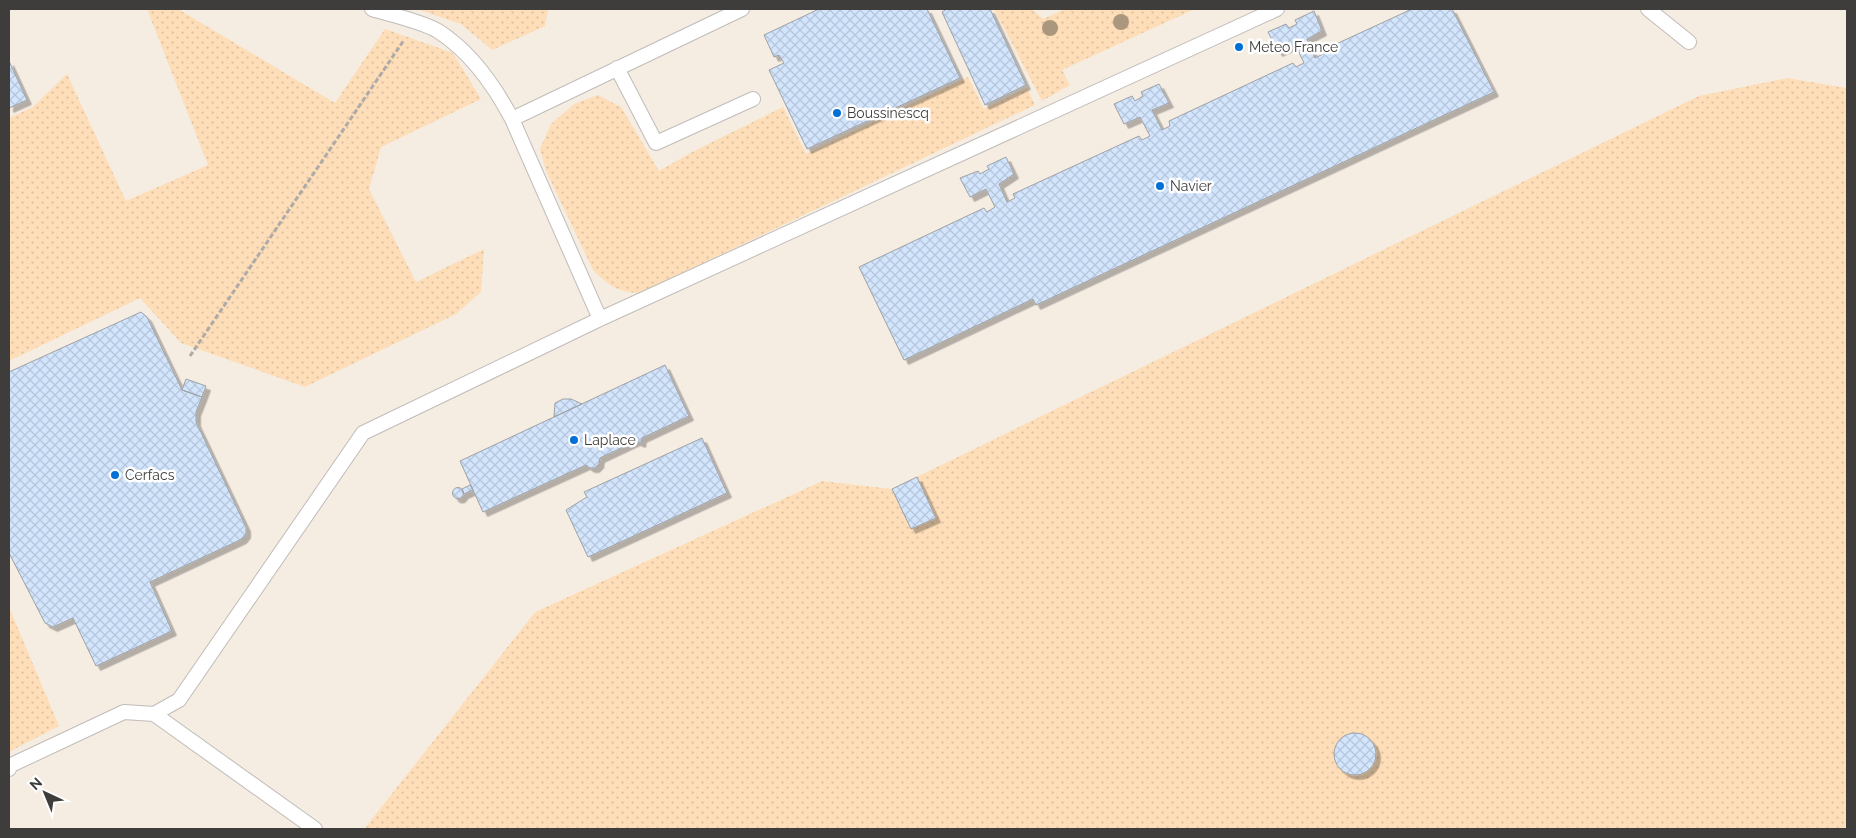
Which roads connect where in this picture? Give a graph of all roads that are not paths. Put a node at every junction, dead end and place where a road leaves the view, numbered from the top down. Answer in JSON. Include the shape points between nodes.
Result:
{"nodes":[{"id":1,"x":372,"y":9,"type":"edge"},
{"id":2,"x":742,"y":9,"type":"edge"},
{"id":3,"x":1277,"y":9,"type":"edge"},
{"id":4,"x":1648,"y":9,"type":"edge"},
{"id":5,"x":1689,"y":42,"type":"dead end"},
{"id":6,"x":618,"y":68,"type":"junction"},
{"id":7,"x":753,"y":99,"type":"dead end"},
{"id":8,"x":512,"y":119,"type":"junction"},
{"id":9,"x":600,"y":319,"type":"junction"},
{"id":10,"x":154,"y":714,"type":"junction"},
{"id":11,"x":9,"y":769,"type":"edge"},
{"id":12,"x":315,"y":829,"type":"edge"}],
"edges":[{"from":1,"to":8,"type":"lane","via":[[437,30],[472,58]]},
{"from":2,"to":6,"type":"lane"},
{"from":3,"to":9,"type":"lane"},
{"from":4,"to":5,"type":"lane"},
{"from":6,"to":7,"type":"lane","via":[[656,143]]},
{"from":6,"to":8,"type":"lane"},
{"from":8,"to":9,"type":"lane"},
{"from":9,"to":10,"type":"lane","via":[[363,433],[179,700]]},
{"from":10,"to":11,"type":"lane","via":[[124,712]]},
{"from":10,"to":12,"type":"lane"}]}
